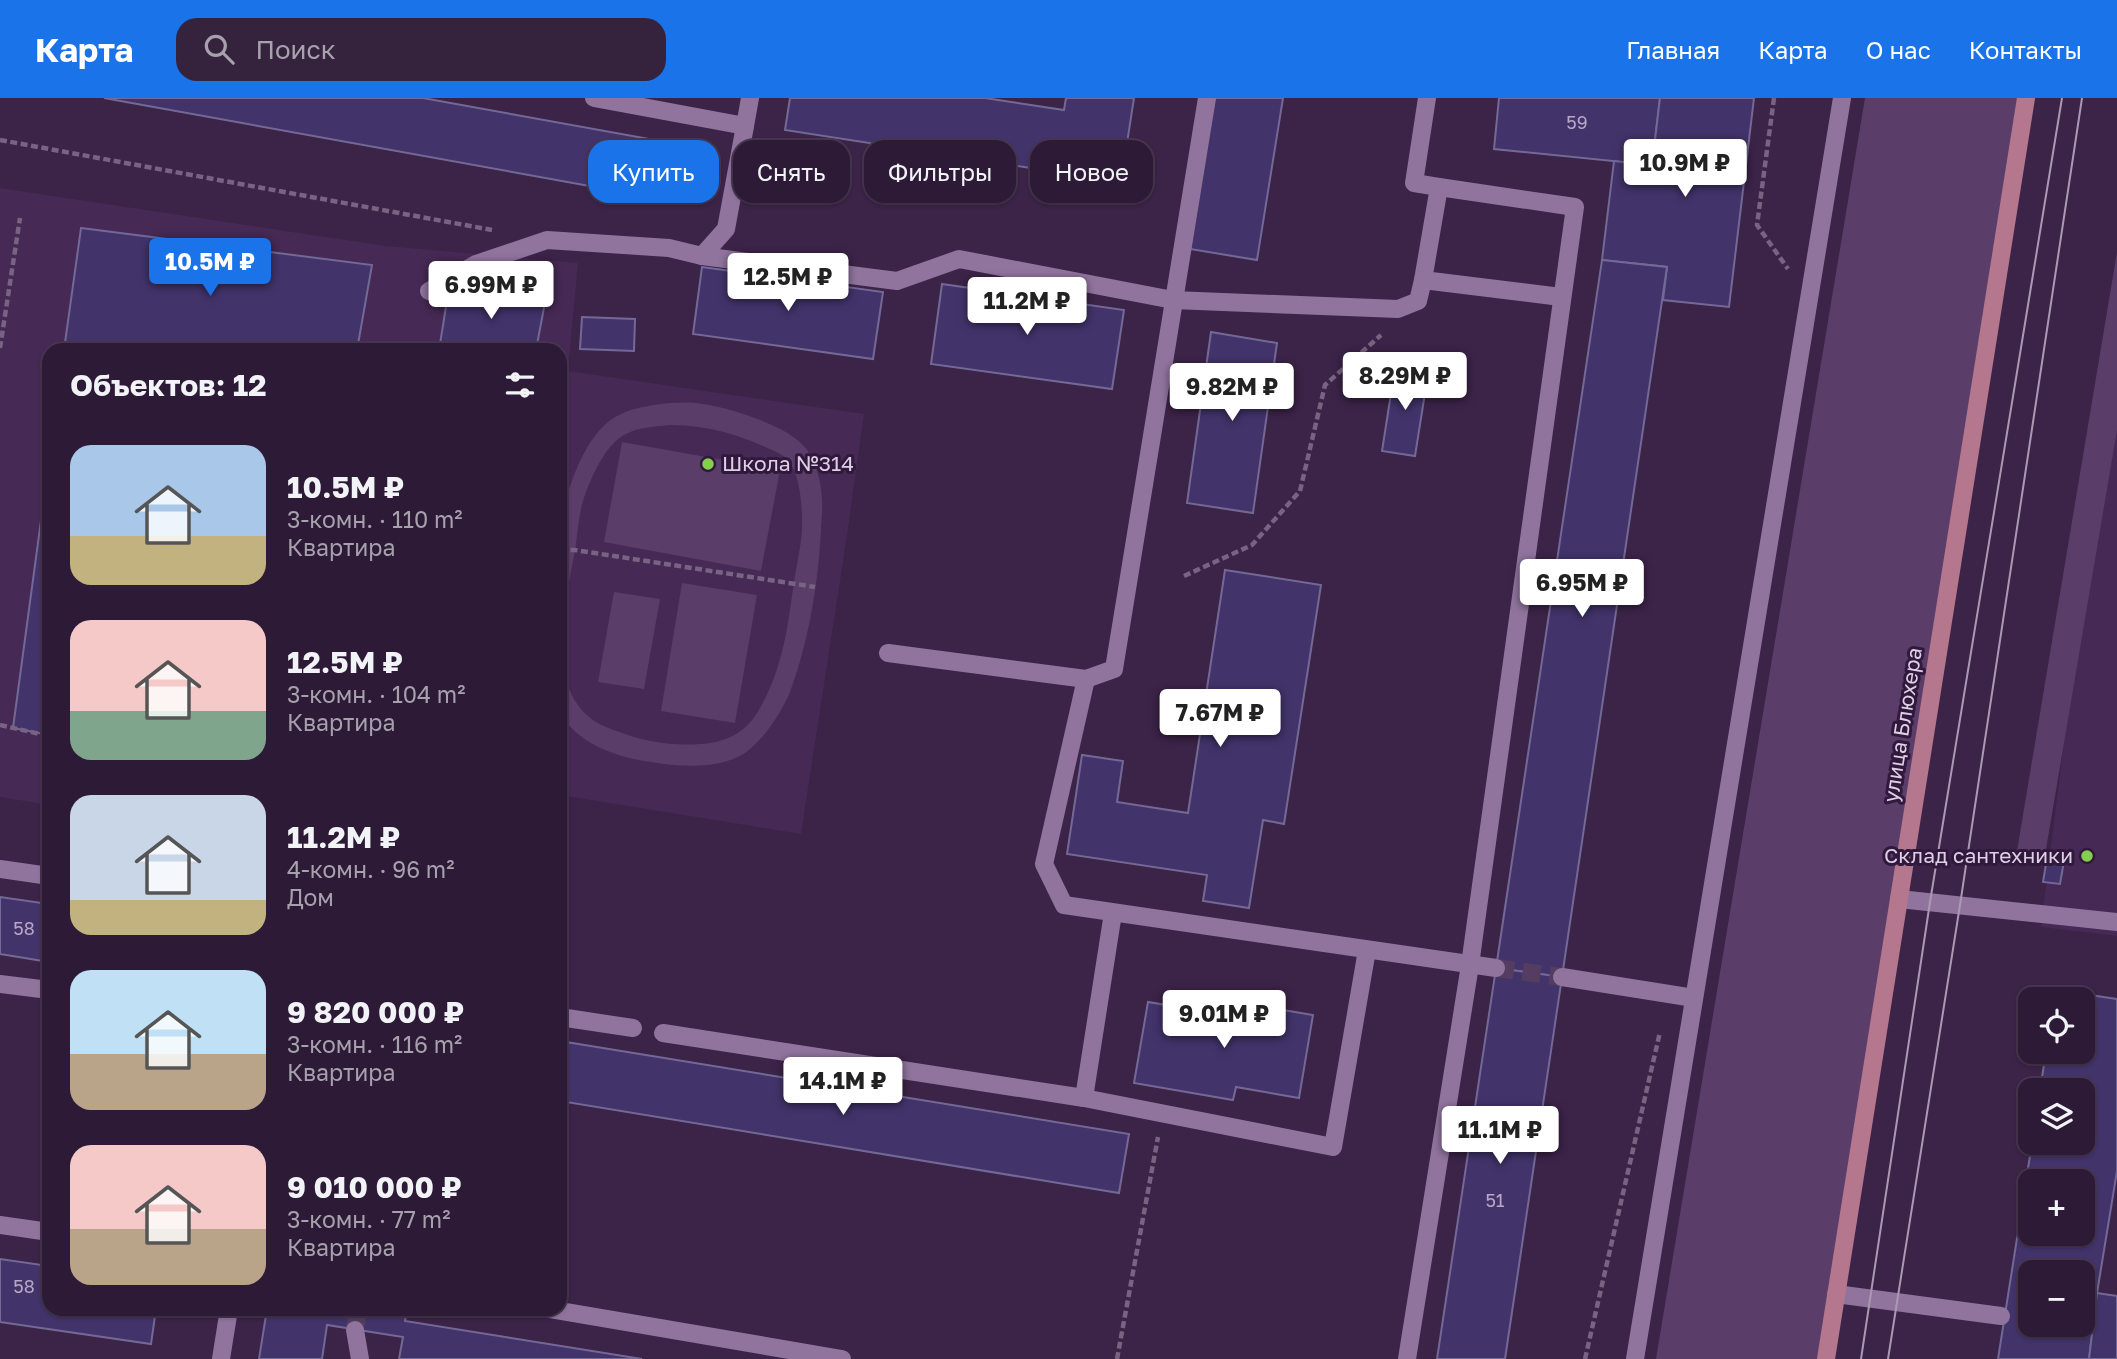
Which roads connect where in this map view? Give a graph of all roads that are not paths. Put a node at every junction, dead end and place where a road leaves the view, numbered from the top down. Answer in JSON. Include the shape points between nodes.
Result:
{"nodes":[{"id":1,"x":594,"y":98,"type":"edge"},
{"id":2,"x":750,"y":98,"type":"edge"},
{"id":3,"x":1207,"y":98,"type":"edge"},
{"id":4,"x":1427,"y":98,"type":"edge"},
{"id":5,"x":1842,"y":98,"type":"edge"},
{"id":6,"x":2026,"y":98,"type":"edge"},
{"id":7,"x":745,"y":126,"type":"junction"},
{"id":8,"x":1439,"y":187,"type":"junction"},
{"id":9,"x":702,"y":256,"type":"junction"},
{"id":10,"x":1423,"y":280,"type":"junction"},
{"id":11,"x":429,"y":291,"type":"dead end"},
{"id":12,"x":1561,"y":297,"type":"junction"},
{"id":13,"x":1173,"y":300,"type":"junction"},
{"id":14,"x":888,"y":653,"type":"dead end"},
{"id":15,"x":1086,"y":679,"type":"junction"},
{"id":16,"x":0,"y":869,"type":"edge"},
{"id":17,"x":42,"y":875,"type":"edge"},
{"id":18,"x":1899,"y":899,"type":"junction"},
{"id":19,"x":1113,"y":913,"type":"junction"},
{"id":20,"x":2117,"y":922,"type":"edge"},
{"id":21,"x":1367,"y":950,"type":"junction"},
{"id":22,"x":1471,"y":965,"type":"junction"},
{"id":23,"x":1496,"y":968,"type":"tunnel mouth"},
{"id":24,"x":1562,"y":977,"type":"tunnel mouth"},
{"id":25,"x":0,"y":984,"type":"edge"},
{"id":26,"x":42,"y":989,"type":"edge"},
{"id":27,"x":1695,"y":998,"type":"junction"},
{"id":28,"x":567,"y":1018,"type":"edge"},
{"id":29,"x":633,"y":1028,"type":"dead end"},
{"id":30,"x":663,"y":1033,"type":"dead end"},
{"id":31,"x":1084,"y":1098,"type":"junction"},
{"id":32,"x":0,"y":1226,"type":"edge"},
{"id":33,"x":42,"y":1231,"type":"edge"},
{"id":34,"x":1836,"y":1294,"type":"junction"},
{"id":35,"x":567,"y":1312,"type":"edge"},
{"id":36,"x":228,"y":1316,"type":"edge"},
{"id":37,"x":2001,"y":1317,"type":"dead end"},
{"id":38,"x":355,"y":1330,"type":"tunnel mouth"},
{"id":39,"x":220,"y":1359,"type":"edge"},
{"id":40,"x":360,"y":1359,"type":"edge"},
{"id":41,"x":842,"y":1359,"type":"edge"},
{"id":42,"x":1407,"y":1359,"type":"edge"},
{"id":43,"x":1636,"y":1359,"type":"edge"},
{"id":44,"x":1826,"y":1359,"type":"edge"}],
"edges":[{"from":1,"to":7,"type":"lane"},
{"from":2,"to":7,"type":"lane"},
{"from":3,"to":13,"type":"lane"},
{"from":4,"to":8,"type":"lane","via":[[1414,183]]},
{"from":5,"to":27,"type":"lane"},
{"from":6,"to":18,"type":"main road","name":"улица Блюхера"},
{"from":7,"to":9,"type":"lane","via":[[726,229]]},
{"from":8,"to":10,"type":"lane"},
{"from":8,"to":12,"type":"lane","via":[[1575,207]]},
{"from":9,"to":11,"type":"lane","via":[[669,248],[547,240],[476,264]]},
{"from":9,"to":13,"type":"lane","via":[[897,281],[959,259]]},
{"from":10,"to":12,"type":"lane"},
{"from":10,"to":13,"type":"lane","via":[[1418,301],[1398,309]]},
{"from":12,"to":22,"type":"lane"},
{"from":13,"to":15,"type":"lane","via":[[1114,669]]},
{"from":14,"to":15,"type":"lane"},
{"from":15,"to":19,"type":"lane","via":[[1044,864],[1064,905]]},
{"from":16,"to":17,"type":"lane"},
{"from":18,"to":20,"type":"lane"},
{"from":18,"to":34,"type":"main road","name":"улица Блюхера"},
{"from":19,"to":21,"type":"lane"},
{"from":19,"to":31,"type":"lane"},
{"from":21,"to":22,"type":"lane"},
{"from":21,"to":31,"type":"lane","via":[[1333,1147]]},
{"from":22,"to":23,"type":"lane"},
{"from":22,"to":42,"type":"lane"},
{"from":24,"to":27,"type":"lane"},
{"from":25,"to":26,"type":"lane"},
{"from":27,"to":43,"type":"lane"},
{"from":28,"to":29,"type":"lane"},
{"from":30,"to":31,"type":"lane"},
{"from":32,"to":33,"type":"lane"},
{"from":34,"to":37,"type":"lane"},
{"from":34,"to":44,"type":"main road","name":"улица Блюхера"},
{"from":35,"to":41,"type":"lane"},
{"from":36,"to":39,"type":"lane"},
{"from":38,"to":40,"type":"lane"}]}
